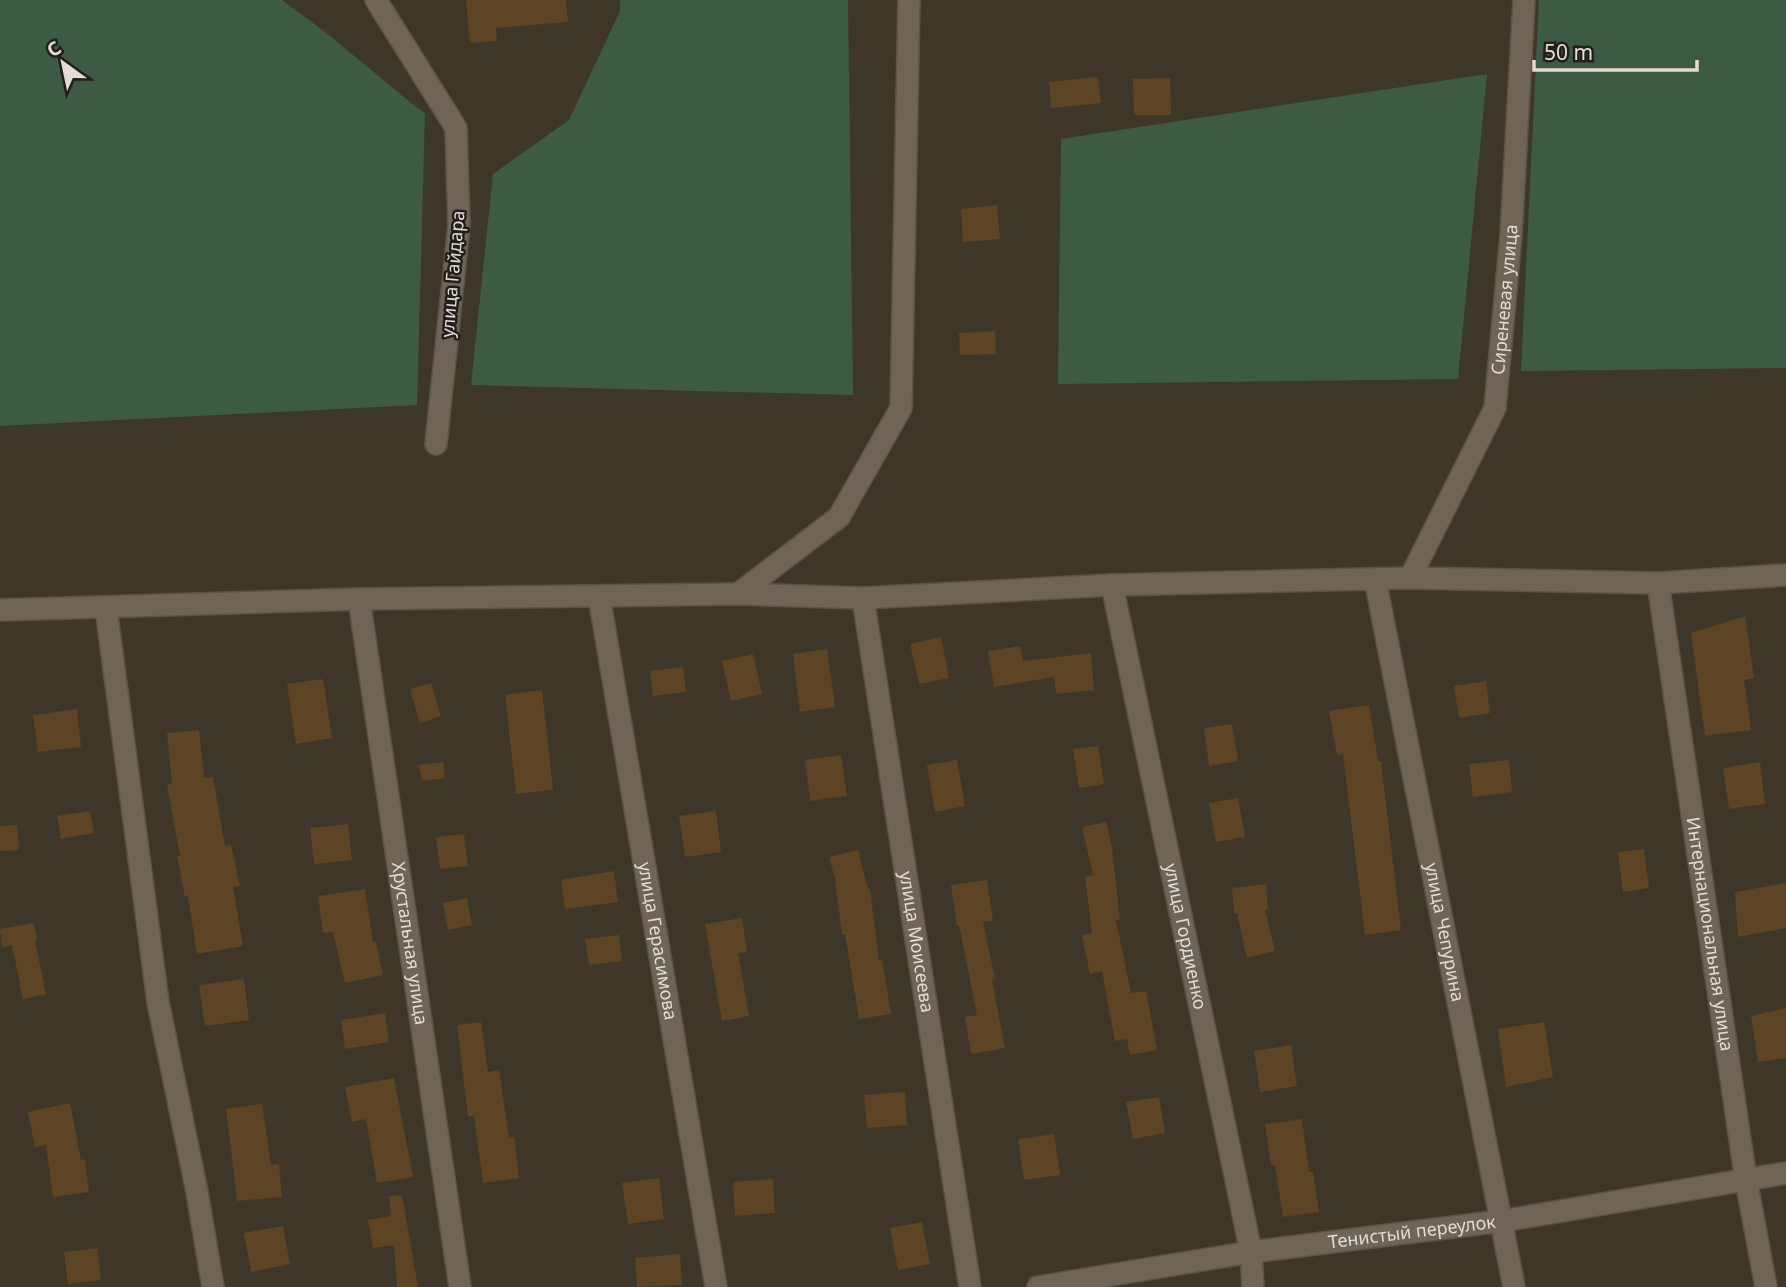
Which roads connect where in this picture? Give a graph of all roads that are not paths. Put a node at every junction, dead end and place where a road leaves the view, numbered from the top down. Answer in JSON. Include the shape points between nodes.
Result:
{"nodes":[{"id":1,"x":376,"y":0,"type":"edge"},
{"id":2,"x":909,"y":0,"type":"edge"},
{"id":3,"x":1524,"y":0,"type":"edge"},
{"id":4,"x":436,"y":444,"type":"dead end"},
{"id":5,"x":1786,"y":575,"type":"edge"},
{"id":6,"x":1410,"y":578,"type":"junction"},
{"id":7,"x":1375,"y":579,"type":"junction"},
{"id":8,"x":1658,"y":583,"type":"junction"},
{"id":9,"x":1112,"y":585,"type":"junction"},
{"id":10,"x":738,"y":594,"type":"junction"},
{"id":11,"x":599,"y":596,"type":"junction"},
{"id":12,"x":863,"y":598,"type":"junction"},
{"id":13,"x":359,"y":599,"type":"junction"},
{"id":14,"x":106,"y":608,"type":"junction"},
{"id":15,"x":0,"y":610,"type":"edge"},
{"id":16,"x":1786,"y":1173,"type":"edge"},
{"id":17,"x":1746,"y":1180,"type":"junction"},
{"id":18,"x":1502,"y":1221,"type":"junction"},
{"id":19,"x":1251,"y":1252,"type":"junction"},
{"id":20,"x":213,"y":1287,"type":"edge"},
{"id":21,"x":460,"y":1287,"type":"edge"},
{"id":22,"x":716,"y":1287,"type":"edge"},
{"id":23,"x":970,"y":1287,"type":"edge"},
{"id":24,"x":1038,"y":1287,"type":"edge"},
{"id":25,"x":1253,"y":1287,"type":"edge"},
{"id":26,"x":1514,"y":1287,"type":"edge"},
{"id":27,"x":1766,"y":1287,"type":"edge"}],
"edges":[{"from":1,"to":4,"type":"street","name":"улица Гайдара","via":[[456,128],[459,225]]},
{"from":2,"to":10,"type":"street","via":[[901,408],[839,517]]},
{"from":3,"to":6,"type":"street","name":"Сиреневая улица","via":[[1511,235],[1495,408]]},
{"from":5,"to":8,"type":"street"},
{"from":6,"to":7,"type":"street"},
{"from":6,"to":8,"type":"street"},
{"from":7,"to":9,"type":"street"},
{"from":7,"to":18,"type":"street","name":"улица Чепурина"},
{"from":8,"to":17,"type":"street","name":"Интернациональная улица"},
{"from":9,"to":12,"type":"street"},
{"from":9,"to":19,"type":"street","name":"улица Гордиенко"},
{"from":10,"to":11,"type":"street"},
{"from":10,"to":12,"type":"street"},
{"from":11,"to":13,"type":"street"},
{"from":11,"to":22,"type":"street","name":"улица Герасимова"},
{"from":12,"to":23,"type":"street","name":"улица Моисеева"},
{"from":13,"to":14,"type":"street"},
{"from":13,"to":21,"type":"street","name":"Хрустальная улица"},
{"from":14,"to":15,"type":"street"},
{"from":14,"to":20,"type":"street","via":[[158,1002]]},
{"from":16,"to":17,"type":"street","name":"Тенистый переулок"},
{"from":17,"to":18,"type":"street","name":"Тенистый переулок"},
{"from":17,"to":27,"type":"street","name":"Интернациональная улица"},
{"from":18,"to":19,"type":"street","name":"Тенистый переулок"},
{"from":18,"to":26,"type":"street","name":"улица Чепурина"},
{"from":19,"to":24,"type":"street","name":"Тенистый переулок"},
{"from":19,"to":25,"type":"street","name":"улица Гордиенко"}]}
